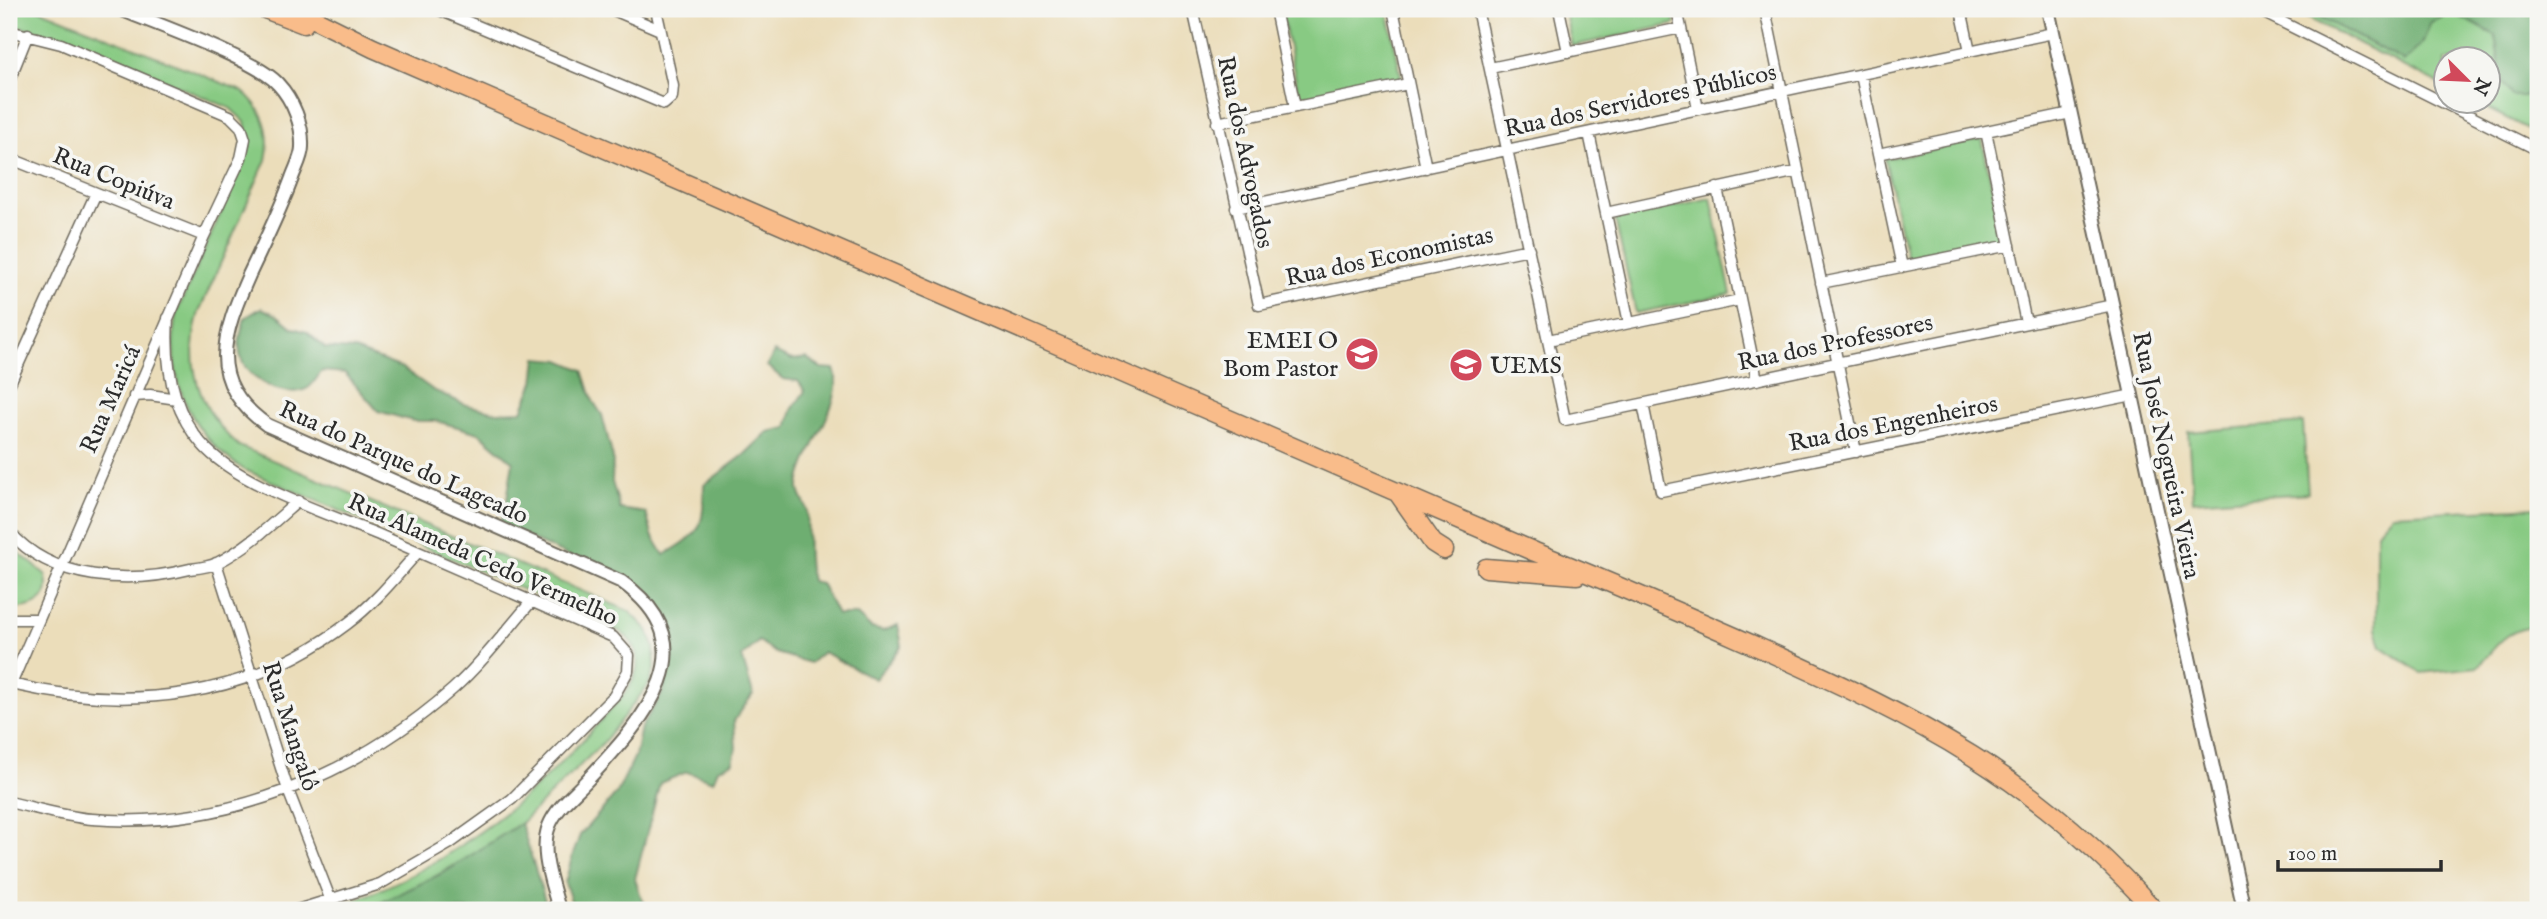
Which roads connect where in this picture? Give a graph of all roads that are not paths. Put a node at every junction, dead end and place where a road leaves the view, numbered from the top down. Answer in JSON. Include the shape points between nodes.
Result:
{"nodes":[{"id":1,"x":120,"y":9,"type":"edge"},
{"id":2,"x":265,"y":9,"type":"edge"},
{"id":3,"x":294,"y":9,"type":"edge"},
{"id":4,"x":438,"y":9,"type":"edge"},
{"id":5,"x":611,"y":9,"type":"edge"},
{"id":6,"x":656,"y":9,"type":"edge"},
{"id":7,"x":1193,"y":9,"type":"edge"},
{"id":8,"x":1275,"y":9,"type":"edge"},
{"id":9,"x":1393,"y":9,"type":"edge"},
{"id":10,"x":1478,"y":9,"type":"edge"},
{"id":11,"x":1559,"y":9,"type":"edge"},
{"id":12,"x":1677,"y":9,"type":"edge"},
{"id":13,"x":1768,"y":9,"type":"edge"},
{"id":14,"x":1961,"y":9,"type":"edge"},
{"id":15,"x":2048,"y":9,"type":"edge"},
{"id":16,"x":2256,"y":9,"type":"edge"},
{"id":17,"x":1681,"y":28,"type":"junction"},
{"id":18,"x":660,"y":30,"type":"junction"},
{"id":19,"x":9,"y":31,"type":"edge"},
{"id":20,"x":2053,"y":33,"type":"junction"},
{"id":21,"x":28,"y":34,"type":"junction"},
{"id":22,"x":373,"y":48,"type":"junction"},
{"id":23,"x":1970,"y":51,"type":"junction"},
{"id":24,"x":1568,"y":52,"type":"junction"},
{"id":25,"x":1490,"y":68,"type":"junction"},
{"id":26,"x":1861,"y":75,"type":"junction"},
{"id":27,"x":9,"y":81,"type":"edge"},
{"id":28,"x":1408,"y":84,"type":"junction"},
{"id":29,"x":1782,"y":92,"type":"junction"},
{"id":30,"x":1296,"y":107,"type":"junction"},
{"id":31,"x":1698,"y":109,"type":"junction"},
{"id":32,"x":2071,"y":113,"type":"junction"},
{"id":33,"x":1217,"y":122,"type":"junction"},
{"id":34,"x":1986,"y":131,"type":"junction"},
{"id":35,"x":1589,"y":133,"type":"junction"},
{"id":36,"x":1508,"y":150,"type":"junction"},
{"id":37,"x":2538,"y":150,"type":"edge"},
{"id":38,"x":1878,"y":154,"type":"junction"},
{"id":39,"x":9,"y":158,"type":"edge"},
{"id":40,"x":1426,"y":168,"type":"junction"},
{"id":41,"x":1798,"y":171,"type":"junction"},
{"id":42,"x":1717,"y":188,"type":"junction"},
{"id":43,"x":96,"y":193,"type":"junction"},
{"id":44,"x":1236,"y":208,"type":"junction"},
{"id":45,"x":1606,"y":213,"type":"junction"},
{"id":46,"x":204,"y":236,"type":"junction"},
{"id":47,"x":2010,"y":244,"type":"junction"},
{"id":48,"x":1529,"y":249,"type":"junction"},
{"id":49,"x":1902,"y":267,"type":"junction"},
{"id":50,"x":1821,"y":282,"type":"junction"},
{"id":51,"x":1740,"y":300,"type":"junction"},
{"id":52,"x":2113,"y":304,"type":"junction"},
{"id":53,"x":1259,"y":305,"type":"joint"},
{"id":54,"x":169,"y":318,"type":"junction"},
{"id":55,"x":1629,"y":323,"type":"junction"},
{"id":56,"x":2026,"y":323,"type":"junction"},
{"id":57,"x":1548,"y":340,"type":"junction"},
{"id":58,"x":1837,"y":363,"type":"junction"},
{"id":59,"x":1757,"y":380,"type":"junction"},
{"id":60,"x":9,"y":385,"type":"edge"},
{"id":61,"x":2133,"y":395,"type":"junction"},
{"id":62,"x":134,"y":396,"type":"junction"},
{"id":63,"x":177,"y":399,"type":"junction"},
{"id":64,"x":1643,"y":404,"type":"junction"},
{"id":65,"x":1856,"y":452,"type":"junction"},
{"id":66,"x":1398,"y":493,"type":"junction"},
{"id":67,"x":298,"y":501,"type":"junction"},
{"id":68,"x":9,"y":531,"type":"edge"},
{"id":69,"x":1444,"y":550,"type":"dead end"},
{"id":70,"x":418,"y":552,"type":"junction"},
{"id":71,"x":216,"y":563,"type":"junction"},
{"id":72,"x":61,"y":565,"type":"junction"},
{"id":73,"x":1486,"y":569,"type":"dead end"},
{"id":74,"x":1614,"y":583,"type":"junction"},
{"id":75,"x":531,"y":602,"type":"junction"},
{"id":76,"x":9,"y":619,"type":"edge"},
{"id":77,"x":39,"y":619,"type":"junction"},
{"id":78,"x":253,"y":675,"type":"junction"},
{"id":79,"x":10,"y":687,"type":"edge"},
{"id":80,"x":288,"y":790,"type":"junction"},
{"id":81,"x":9,"y":802,"type":"edge"},
{"id":82,"x":331,"y":901,"type":"junction"},
{"id":83,"x":297,"y":910,"type":"edge"},
{"id":84,"x":559,"y":910,"type":"edge"},
{"id":85,"x":2154,"y":910,"type":"edge"},
{"id":86,"x":2244,"y":910,"type":"edge"}],
"edges":[{"from":1,"to":84,"type":"street","name":"Rua do Parque do Lageado","via":[[251,65],[277,83],[295,110],[302,148],[226,330],[225,369],[243,404],[267,425],[622,582],[641,596],[659,619],[667,643],[665,671],[657,692],[550,824],[544,842]]},
{"from":2,"to":22,"type":"highway"},
{"from":3,"to":22,"type":"highway"},
{"from":4,"to":18,"type":"street","via":[[664,104],[672,97],[673,86]]},
{"from":5,"to":18,"type":"street"},
{"from":6,"to":18,"type":"street"},
{"from":7,"to":33,"type":"street","name":"Rua dos Advogados"},
{"from":8,"to":30,"type":"street"},
{"from":9,"to":28,"type":"street"},
{"from":10,"to":25,"type":"street"},
{"from":11,"to":24,"type":"street"},
{"from":12,"to":17,"type":"street"},
{"from":13,"to":29,"type":"street"},
{"from":14,"to":23,"type":"street"},
{"from":15,"to":20,"type":"street","name":"Rua José Nogueira Vieira"},
{"from":16,"to":37,"type":"street"},
{"from":17,"to":24,"type":"street"},
{"from":17,"to":31,"type":"street"},
{"from":19,"to":21,"type":"street"},
{"from":20,"to":23,"type":"street","name":"Rua dos Servidores Públicos"},
{"from":20,"to":32,"type":"street","name":"Rua José Nogueira Vieira"},
{"from":21,"to":27,"type":"street"},
{"from":21,"to":46,"type":"street","name":"Rua Maricá","via":[[230,116],[241,127],[245,139],[241,158]]},
{"from":22,"to":66,"type":"highway"},
{"from":23,"to":26,"type":"street","name":"Rua dos Servidores Públicos"},
{"from":24,"to":25,"type":"street"},
{"from":25,"to":36,"type":"street"},
{"from":26,"to":29,"type":"street","name":"Rua dos Servidores Públicos"},
{"from":26,"to":38,"type":"street"},
{"from":28,"to":30,"type":"street"},
{"from":28,"to":40,"type":"street"},
{"from":29,"to":31,"type":"street","name":"Rua dos Servidores Públicos"},
{"from":29,"to":41,"type":"street"},
{"from":30,"to":33,"type":"street"},
{"from":31,"to":35,"type":"street","name":"Rua dos Servidores Públicos"},
{"from":32,"to":34,"type":"street"},
{"from":32,"to":52,"type":"street","name":"Rua José Nogueira Vieira"},
{"from":33,"to":44,"type":"street","name":"Rua dos Advogados"},
{"from":34,"to":38,"type":"street"},
{"from":34,"to":47,"type":"street"},
{"from":35,"to":36,"type":"street","name":"Rua dos Servidores Públicos"},
{"from":35,"to":45,"type":"street"},
{"from":36,"to":40,"type":"street","name":"Rua dos Servidores Públicos"},
{"from":36,"to":48,"type":"street"},
{"from":38,"to":49,"type":"street"},
{"from":39,"to":43,"type":"street","name":"Rua Copiúva"},
{"from":40,"to":44,"type":"street","name":"Rua dos Servidores Públicos"},
{"from":41,"to":42,"type":"street"},
{"from":41,"to":50,"type":"street"},
{"from":42,"to":45,"type":"street"},
{"from":42,"to":51,"type":"street"},
{"from":43,"to":46,"type":"street","name":"Rua Copiúva"},
{"from":43,"to":60,"type":"street"},
{"from":44,"to":53,"type":"street","name":"Rua dos Advogados"},
{"from":45,"to":55,"type":"street"},
{"from":46,"to":54,"type":"street","name":"Rua Maricá"},
{"from":47,"to":49,"type":"street"},
{"from":47,"to":56,"type":"street"},
{"from":48,"to":53,"type":"street","name":"Rua dos Economistas"},
{"from":48,"to":57,"type":"street"},
{"from":49,"to":50,"type":"street"},
{"from":50,"to":58,"type":"street"},
{"from":51,"to":55,"type":"street"},
{"from":51,"to":59,"type":"street"},
{"from":52,"to":56,"type":"street","name":"Rua dos Professores"},
{"from":52,"to":61,"type":"street","name":"Rua José Nogueira Vieira"},
{"from":54,"to":62,"type":"street","name":"Rua Maricá"},
{"from":54,"to":63,"type":"street","name":"Rua Alameda Cedo Vermelho","via":[[166,347]]},
{"from":55,"to":57,"type":"street"},
{"from":56,"to":58,"type":"street","name":"Rua dos Professores"},
{"from":57,"to":64,"type":"street","name":"Rua dos Professores","via":[[1565,420]]},
{"from":58,"to":59,"type":"street","name":"Rua dos Professores"},
{"from":58,"to":65,"type":"street"},
{"from":59,"to":64,"type":"street","name":"Rua dos Professores"},
{"from":61,"to":65,"type":"street","name":"Rua dos Engenheiros"},
{"from":61,"to":86,"type":"street","name":"Rua José Nogueira Vieira"},
{"from":62,"to":63,"type":"street"},
{"from":62,"to":72,"type":"street","name":"Rua Maricá"},
{"from":63,"to":67,"type":"street","name":"Rua Alameda Cedo Vermelho","via":[[199,442],[220,462]]},
{"from":64,"to":65,"type":"street","name":"Rua dos Engenheiros","via":[[1661,491]]},
{"from":66,"to":69,"type":"highway","via":[[1433,542]]},
{"from":66,"to":74,"type":"highway"},
{"from":67,"to":70,"type":"street","name":"Rua Alameda Cedo Vermelho"},
{"from":67,"to":71,"type":"street","via":[[263,532]]},
{"from":68,"to":72,"type":"street","via":[[18,543]]},
{"from":70,"to":75,"type":"street","name":"Rua Alameda Cedo Vermelho"},
{"from":70,"to":78,"type":"street","via":[[346,625]]},
{"from":71,"to":72,"type":"street","via":[[139,579],[99,576]]},
{"from":71,"to":78,"type":"street","name":"Rua Mangalô"},
{"from":72,"to":77,"type":"street","name":"Rua Maricá"},
{"from":73,"to":74,"type":"highway","via":[[1561,572]]},
{"from":74,"to":85,"type":"highway","via":[[1867,696],[1972,753],[2052,811]]},
{"from":75,"to":80,"type":"street","via":[[454,688],[406,726],[363,755]]},
{"from":75,"to":82,"type":"street","name":"Rua Alameda Cedo Vermelho","via":[[622,644],[629,654],[628,671],[614,696],[501,807],[380,884]]},
{"from":76,"to":77,"type":"street"},
{"from":77,"to":79,"type":"street","name":"Rua Maricá"},
{"from":78,"to":79,"type":"street","via":[[151,699],[89,698]]},
{"from":78,"to":80,"type":"street","name":"Rua Mangalô"},
{"from":80,"to":81,"type":"street","via":[[227,808],[151,820],[91,819]]},
{"from":80,"to":82,"type":"street","name":"Rua Mangalô"},
{"from":82,"to":83,"type":"street","name":"Rua Alameda Cedo Vermelho"}]}
